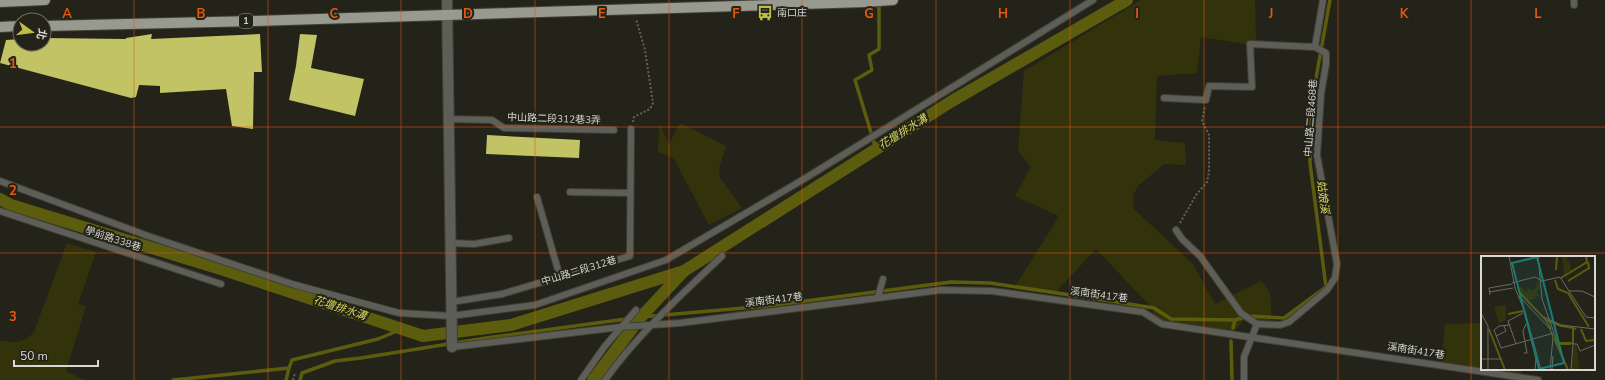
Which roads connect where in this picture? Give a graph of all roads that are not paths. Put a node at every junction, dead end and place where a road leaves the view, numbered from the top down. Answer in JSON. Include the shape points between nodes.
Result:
{"nodes":[{"id":1,"x":45,"y":0,"type":"edge"},
{"id":2,"x":887,"y":0,"type":"edge"},
{"id":3,"x":893,"y":0,"type":"edge"},
{"id":4,"x":1093,"y":0,"type":"edge"},
{"id":5,"x":1323,"y":0,"type":"edge"},
{"id":6,"x":447,"y":1,"type":"edge"},
{"id":7,"x":0,"y":2,"type":"edge"},
{"id":8,"x":773,"y":2,"type":"edge"},
{"id":9,"x":447,"y":14,"type":"junction"},
{"id":10,"x":12,"y":26,"type":"edge"},
{"id":11,"x":52,"y":26,"type":"edge"},
{"id":12,"x":0,"y":27,"type":"edge"},
{"id":13,"x":1315,"y":47,"type":"junction"},
{"id":14,"x":1164,"y":98,"type":"dead end"},
{"id":15,"x":449,"y":119,"type":"junction"},
{"id":16,"x":631,"y":129,"type":"road end"},
{"id":17,"x":614,"y":130,"type":"dead end"},
{"id":18,"x":0,"y":181,"type":"edge"},
{"id":19,"x":570,"y":192,"type":"dead end"},
{"id":20,"x":630,"y":193,"type":"junction"},
{"id":21,"x":537,"y":197,"type":"dead end"},
{"id":22,"x":0,"y":211,"type":"edge"},
{"id":23,"x":1176,"y":230,"type":"road end"},
{"id":24,"x":509,"y":238,"type":"dead end"},
{"id":25,"x":450,"y":243,"type":"junction"},
{"id":26,"x":722,"y":256,"type":"dead end"},
{"id":27,"x":560,"y":276,"type":"junction"},
{"id":28,"x":883,"y":279,"type":"dead end"},
{"id":29,"x":221,"y":284,"type":"dead end"},
{"id":30,"x":878,"y":297,"type":"junction"},
{"id":31,"x":451,"y":302,"type":"junction"},
{"id":32,"x":636,"y":310,"type":"dead end"},
{"id":33,"x":451,"y":316,"type":"junction"},
{"id":34,"x":1257,"y":324,"type":"junction"},
{"id":35,"x":652,"y":325,"type":"junction"},
{"id":36,"x":621,"y":328,"type":"junction"},
{"id":37,"x":1253,"y":337,"type":"junction"},
{"id":38,"x":452,"y":347,"type":"joint"},
{"id":39,"x":581,"y":380,"type":"edge"},
{"id":40,"x":605,"y":380,"type":"edge"},
{"id":41,"x":1244,"y":380,"type":"edge"},
{"id":42,"x":1538,"y":380,"type":"edge"}],
"edges":[{"from":1,"to":7,"type":"main road"},
{"from":2,"to":3,"type":"main road","number":"1"},
{"from":2,"to":8,"type":"main road","number":"1"},
{"from":4,"to":33,"type":"lane","via":[[804,179],[666,260],[535,305]]},
{"from":5,"to":13,"type":"lane"},
{"from":6,"to":9,"type":"street"},
{"from":8,"to":9,"type":"main road","number":"1"},
{"from":9,"to":11,"type":"main road","number":"1"},
{"from":9,"to":15,"type":"street"},
{"from":10,"to":12,"type":"main road"},
{"from":13,"to":14,"type":"lane","via":[[1250,44],[1252,87],[1209,86],[1206,100]]},
{"from":13,"to":34,"type":"lane","name":"中山路二段468巷","via":[[1326,53],[1317,155],[1337,264],[1335,278],[1327,290],[1290,322],[1280,325]]},
{"from":15,"to":17,"type":"lane","name":"中山路二段312巷3弄","via":[[492,120],[504,128]]},
{"from":15,"to":25,"type":"street"},
{"from":16,"to":20,"type":"lane","name":"中山路二段312巷"},
{"from":18,"to":33,"type":"lane","via":[[148,236],[292,284],[400,313]]},
{"from":19,"to":20,"type":"lane"},
{"from":20,"to":27,"type":"lane","name":"中山路二段312巷","via":[[630,256]]},
{"from":21,"to":27,"type":"lane"},
{"from":22,"to":29,"type":"lane","name":"學前路338巷"},
{"from":23,"to":34,"type":"lane","via":[[1200,256],[1241,313]]},
{"from":24,"to":25,"type":"lane","via":[[474,244]]},
{"from":25,"to":31,"type":"street"},
{"from":26,"to":35,"type":"lane"},
{"from":27,"to":31,"type":"lane","name":"中山路二段312巷","via":[[502,294]]},
{"from":28,"to":30,"type":"lane"},
{"from":30,"to":35,"type":"lane","name":"溪南街417巷"},
{"from":30,"to":37,"type":"lane","name":"溪南街417巷","via":[[941,290],[992,291],[1143,312],[1162,324]]},
{"from":31,"to":33,"type":"street"},
{"from":32,"to":36,"type":"lane"},
{"from":33,"to":38,"type":"street"},
{"from":34,"to":37,"type":"lane"},
{"from":35,"to":36,"type":"lane","name":"溪南街417巷"},
{"from":35,"to":40,"type":"lane","via":[[621,357]]},
{"from":36,"to":38,"type":"lane","name":"溪南街417巷"},
{"from":36,"to":39,"type":"lane"},
{"from":37,"to":41,"type":"lane","via":[[1244,356]]},
{"from":37,"to":42,"type":"lane","name":"溪南街417巷"}]}
